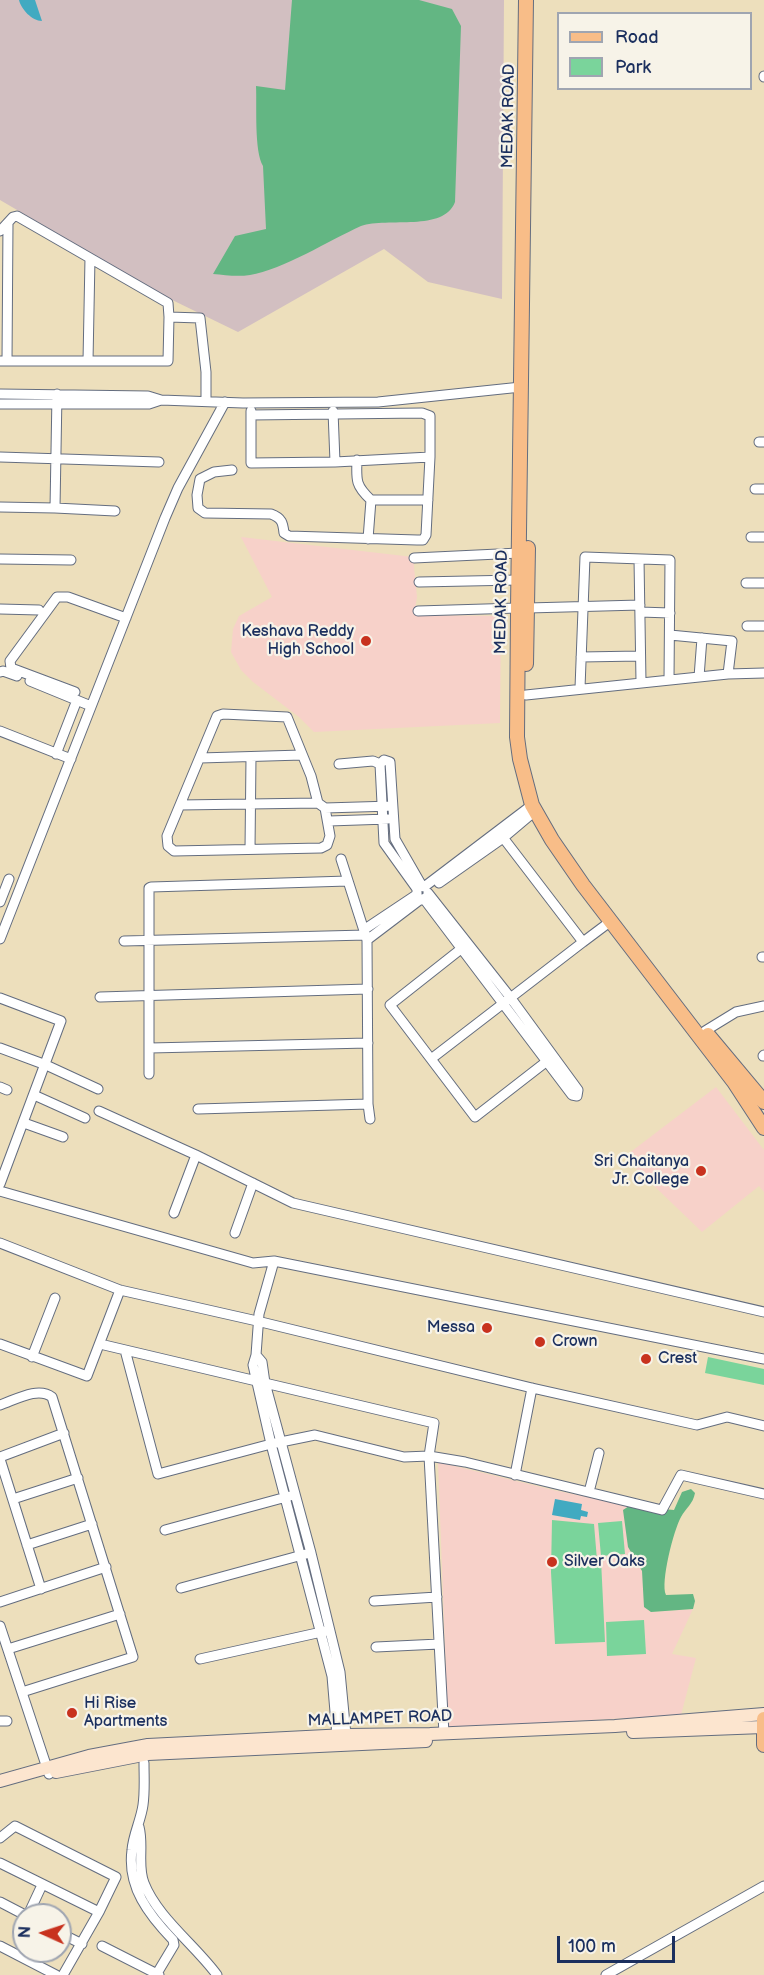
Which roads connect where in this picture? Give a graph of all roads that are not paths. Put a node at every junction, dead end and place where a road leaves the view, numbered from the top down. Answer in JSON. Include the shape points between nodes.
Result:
{"nodes":[{"id":1,"x":526,"y":0,"type":"edge"},
{"id":2,"x":535,"y":0,"type":"edge"},
{"id":3,"x":8,"y":223,"type":"junction"},
{"id":4,"x":0,"y":231,"type":"edge"},
{"id":5,"x":90,"y":258,"type":"junction"},
{"id":6,"x":169,"y":317,"type":"junction"},
{"id":7,"x":526,"y":326,"type":"junction"},
{"id":8,"x":88,"y":361,"type":"junction"},
{"id":9,"x":4,"y":362,"type":"edge"},
{"id":10,"x":521,"y":387,"type":"junction"},
{"id":11,"x":0,"y":394,"type":"edge"},
{"id":12,"x":56,"y":399,"type":"junction"},
{"id":13,"x":206,"y":401,"type":"junction"},
{"id":14,"x":225,"y":402,"type":"junction"},
{"id":15,"x":333,"y":402,"type":"junction"},
{"id":16,"x":251,"y":403,"type":"junction"},
{"id":17,"x":0,"y":404,"type":"edge"},
{"id":18,"x":251,"y":415,"type":"junction"},
{"id":19,"x":333,"y":415,"type":"junction"},
{"id":20,"x":430,"y":457,"type":"junction"},
{"id":21,"x":0,"y":458,"type":"edge"},
{"id":22,"x":55,"y":459,"type":"junction"},
{"id":23,"x":357,"y":460,"type":"junction"},
{"id":24,"x":159,"y":462,"type":"dead end"},
{"id":25,"x":335,"y":462,"type":"junction"},
{"id":26,"x":232,"y":470,"type":"dead end"},
{"id":27,"x":371,"y":500,"type":"junction"},
{"id":28,"x":428,"y":500,"type":"junction"},
{"id":29,"x":0,"y":507,"type":"edge"},
{"id":30,"x":55,"y":508,"type":"junction"},
{"id":31,"x":115,"y":510,"type":"dead end"},
{"id":32,"x":751,"y":537,"type":"dead end"},
{"id":33,"x":764,"y":537,"type":"edge"},
{"id":34,"x":368,"y":538,"type":"junction"},
{"id":35,"x":519,"y":553,"type":"junction"},
{"id":36,"x":414,"y":558,"type":"dead end"},
{"id":37,"x":0,"y":559,"type":"edge"},
{"id":38,"x":639,"y":559,"type":"junction"},
{"id":39,"x":71,"y":560,"type":"dead end"},
{"id":40,"x":518,"y":580,"type":"junction"},
{"id":41,"x":419,"y":582,"type":"dead end"},
{"id":42,"x":764,"y":583,"type":"edge"},
{"id":43,"x":746,"y":584,"type":"dead end"},
{"id":44,"x":583,"y":606,"type":"junction"},
{"id":45,"x":523,"y":608,"type":"junction"},
{"id":46,"x":640,"y":608,"type":"junction"},
{"id":47,"x":0,"y":609,"type":"edge"},
{"id":48,"x":39,"y":610,"type":"dead end"},
{"id":49,"x":418,"y":611,"type":"dead end"},
{"id":50,"x":670,"y":613,"type":"junction"},
{"id":51,"x":126,"y":618,"type":"junction"},
{"id":52,"x":747,"y":626,"type":"dead end"},
{"id":53,"x":764,"y":626,"type":"edge"},
{"id":54,"x":670,"y":634,"type":"junction"},
{"id":55,"x":702,"y":638,"type":"junction"},
{"id":56,"x":640,"y":656,"type":"junction"},
{"id":57,"x":581,"y":657,"type":"junction"},
{"id":58,"x":0,"y":672,"type":"edge"},
{"id":59,"x":764,"y":673,"type":"edge"},
{"id":60,"x":728,"y":674,"type":"junction"},
{"id":61,"x":699,"y":677,"type":"junction"},
{"id":62,"x":669,"y":680,"type":"junction"},
{"id":63,"x":641,"y":682,"type":"junction"},
{"id":64,"x":580,"y":688,"type":"junction"},
{"id":65,"x":526,"y":695,"type":"junction"},
{"id":66,"x":76,"y":696,"type":"junction"},
{"id":67,"x":91,"y":706,"type":"junction"},
{"id":68,"x":0,"y":731,"type":"edge"},
{"id":69,"x":56,"y":754,"type":"junction"},
{"id":70,"x":302,"y":755,"type":"junction"},
{"id":71,"x":251,"y":756,"type":"junction"},
{"id":72,"x":200,"y":758,"type":"junction"},
{"id":73,"x":70,"y":759,"type":"junction"},
{"id":74,"x":339,"y":764,"type":"dead end"},
{"id":75,"x":250,"y":804,"type":"junction"},
{"id":76,"x":180,"y":805,"type":"junction"},
{"id":77,"x":322,"y":806,"type":"junction"},
{"id":78,"x":387,"y":806,"type":"junction"},
{"id":79,"x":534,"y":808,"type":"junction"},
{"id":80,"x":388,"y":819,"type":"junction"},
{"id":81,"x":329,"y":821,"type":"junction"},
{"id":82,"x":501,"y":834,"type":"junction"},
{"id":83,"x":250,"y":849,"type":"junction"},
{"id":84,"x":341,"y":859,"type":"dead end"},
{"id":85,"x":4,"y":877,"type":"edge"},
{"id":86,"x":348,"y":881,"type":"junction"},
{"id":87,"x":22,"y":884,"type":"junction"},
{"id":88,"x":423,"y":892,"type":"junction"},
{"id":89,"x":0,"y":902,"type":"edge"},
{"id":90,"x":611,"y":921,"type":"junction"},
{"id":91,"x":366,"y":935,"type":"junction"},
{"id":92,"x":0,"y":939,"type":"edge"},
{"id":93,"x":124,"y":941,"type":"dead end"},
{"id":94,"x":149,"y":941,"type":"junction"},
{"id":95,"x":583,"y":942,"type":"junction"},
{"id":96,"x":465,"y":946,"type":"junction"},
{"id":97,"x":368,"y":989,"type":"junction"},
{"id":98,"x":150,"y":995,"type":"junction"},
{"id":99,"x":100,"y":997,"type":"dead end"},
{"id":100,"x":0,"y":998,"type":"edge"},
{"id":101,"x":506,"y":1000,"type":"junction"},
{"id":102,"x":764,"y":1006,"type":"edge"},
{"id":103,"x":705,"y":1031,"type":"junction"},
{"id":104,"x":368,"y":1043,"type":"junction"},
{"id":105,"x":0,"y":1048,"type":"edge"},
{"id":106,"x":150,"y":1048,"type":"junction"},
{"id":107,"x":431,"y":1059,"type":"junction"},
{"id":108,"x":46,"y":1065,"type":"junction"},
{"id":109,"x":149,"y":1074,"type":"dead end"},
{"id":110,"x":98,"y":1089,"type":"dead end"},
{"id":111,"x":34,"y":1095,"type":"junction"},
{"id":112,"x":764,"y":1101,"type":"edge"},
{"id":113,"x":368,"y":1104,"type":"junction"},
{"id":114,"x":198,"y":1109,"type":"dead end"},
{"id":115,"x":99,"y":1111,"type":"dead end"},
{"id":116,"x":85,"y":1118,"type":"dead end"},
{"id":117,"x":370,"y":1119,"type":"dead end"},
{"id":118,"x":24,"y":1123,"type":"junction"},
{"id":119,"x":764,"y":1128,"type":"edge"},
{"id":120,"x":63,"y":1137,"type":"dead end"},
{"id":121,"x":196,"y":1155,"type":"junction"},
{"id":122,"x":253,"y":1183,"type":"junction"},
{"id":123,"x":0,"y":1184,"type":"edge"},
{"id":124,"x":0,"y":1191,"type":"edge"},
{"id":125,"x":174,"y":1213,"type":"dead end"},
{"id":126,"x":235,"y":1233,"type":"dead end"},
{"id":127,"x":1,"y":1247,"type":"edge"},
{"id":128,"x":274,"y":1261,"type":"junction"},
{"id":129,"x":120,"y":1290,"type":"junction"},
{"id":130,"x":55,"y":1298,"type":"dead end"},
{"id":131,"x":764,"y":1312,"type":"edge"},
{"id":132,"x":257,"y":1320,"type":"junction"},
{"id":133,"x":0,"y":1344,"type":"edge"},
{"id":134,"x":100,"y":1344,"type":"junction"},
{"id":135,"x":125,"y":1350,"type":"junction"},
{"id":136,"x":32,"y":1357,"type":"junction"},
{"id":137,"x":764,"y":1359,"type":"edge"},
{"id":138,"x":261,"y":1382,"type":"junction"},
{"id":139,"x":532,"y":1388,"type":"junction"},
{"id":140,"x":0,"y":1405,"type":"edge"},
{"id":141,"x":764,"y":1426,"type":"edge"},
{"id":142,"x":64,"y":1434,"type":"junction"},
{"id":143,"x":282,"y":1442,"type":"junction"},
{"id":144,"x":271,"y":1444,"type":"junction"},
{"id":145,"x":599,"y":1452,"type":"dead end"},
{"id":146,"x":429,"y":1456,"type":"junction"},
{"id":147,"x":0,"y":1458,"type":"edge"},
{"id":148,"x":515,"y":1475,"type":"junction"},
{"id":149,"x":78,"y":1478,"type":"junction"},
{"id":150,"x":589,"y":1492,"type":"junction"},
{"id":151,"x":764,"y":1494,"type":"edge"},
{"id":152,"x":291,"y":1496,"type":"junction"},
{"id":153,"x":13,"y":1499,"type":"junction"},
{"id":154,"x":92,"y":1524,"type":"junction"},
{"id":155,"x":165,"y":1530,"type":"dead end"},
{"id":156,"x":27,"y":1545,"type":"junction"},
{"id":157,"x":311,"y":1552,"type":"junction"},
{"id":158,"x":301,"y":1555,"type":"junction"},
{"id":159,"x":106,"y":1568,"type":"junction"},
{"id":160,"x":181,"y":1588,"type":"dead end"},
{"id":161,"x":41,"y":1589,"type":"junction"},
{"id":162,"x":437,"y":1597,"type":"junction"},
{"id":163,"x":374,"y":1601,"type":"dead end"},
{"id":164,"x":0,"y":1602,"type":"edge"},
{"id":165,"x":120,"y":1614,"type":"junction"},
{"id":166,"x":0,"y":1626,"type":"edge"},
{"id":167,"x":326,"y":1631,"type":"junction"},
{"id":168,"x":439,"y":1644,"type":"junction"},
{"id":169,"x":376,"y":1647,"type":"dead end"},
{"id":170,"x":8,"y":1649,"type":"junction"},
{"id":171,"x":200,"y":1659,"type":"dead end"},
{"id":172,"x":22,"y":1692,"type":"junction"},
{"id":173,"x":764,"y":1714,"type":"edge"},
{"id":174,"x":764,"y":1719,"type":"edge"},
{"id":175,"x":763,"y":1727,"type":"edge"},
{"id":176,"x":444,"y":1734,"type":"junction"},
{"id":177,"x":341,"y":1736,"type":"junction"},
{"id":178,"x":764,"y":1745,"type":"edge"},
{"id":179,"x":144,"y":1763,"type":"dead end"},
{"id":180,"x":48,"y":1771,"type":"junction"},
{"id":181,"x":0,"y":1781,"type":"edge"},
{"id":182,"x":0,"y":1788,"type":"edge"},
{"id":183,"x":139,"y":1825,"type":"junction"},
{"id":184,"x":1,"y":1840,"type":"edge"},
{"id":185,"x":0,"y":1863,"type":"edge"},
{"id":186,"x":42,"y":1885,"type":"junction"},
{"id":187,"x":764,"y":1886,"type":"edge"},
{"id":188,"x":32,"y":1903,"type":"edge"},
{"id":189,"x":99,"y":1912,"type":"junction"},
{"id":190,"x":72,"y":1939,"type":"edge"},
{"id":191,"x":82,"y":1944,"type":"junction"},
{"id":192,"x":0,"y":1946,"type":"edge"},
{"id":193,"x":102,"y":1946,"type":"dead end"},
{"id":194,"x":56,"y":1975,"type":"edge"},
{"id":195,"x":63,"y":1975,"type":"edge"},
{"id":196,"x":157,"y":1975,"type":"edge"},
{"id":197,"x":218,"y":1975,"type":"edge"},
{"id":198,"x":606,"y":1975,"type":"edge"}],
"edges":[{"from":1,"to":7,"type":"main road","name":"MEDAK ROAD"},
{"from":2,"to":7,"type":"main road","name":"MEDAK ROAD"},
{"from":3,"to":4,"type":"street"},
{"from":3,"to":5,"type":"street","via":[[17,216]]},
{"from":3,"to":9,"type":"street"},
{"from":5,"to":6,"type":"street","via":[[168,303]]},
{"from":5,"to":8,"type":"street"},
{"from":6,"to":8,"type":"street","via":[[168,361]]},
{"from":6,"to":13,"type":"street","via":[[200,318]]},
{"from":7,"to":10,"type":"main road","name":"MEDAK ROAD"},
{"from":7,"to":45,"type":"main road","name":"MEDAK ROAD"},
{"from":8,"to":9,"type":"street"},
{"from":10,"to":15,"type":"street","via":[[378,402]]},
{"from":10,"to":35,"type":"main road","name":"MEDAK ROAD"},
{"from":11,"to":12,"type":"street"},
{"from":12,"to":13,"type":"street","via":[[149,404],[161,400]]},
{"from":12,"to":17,"type":"street"},
{"from":12,"to":22,"type":"street"},
{"from":13,"to":14,"type":"street"},
{"from":14,"to":16,"type":"street"},
{"from":14,"to":51,"type":"street","via":[[178,488]]},
{"from":15,"to":16,"type":"street"},
{"from":15,"to":19,"type":"street"},
{"from":16,"to":18,"type":"street"},
{"from":18,"to":19,"type":"street"},
{"from":18,"to":25,"type":"street","via":[[251,463]]},
{"from":19,"to":20,"type":"street","via":[[430,416]]},
{"from":19,"to":25,"type":"street"},
{"from":20,"to":23,"type":"street"},
{"from":20,"to":28,"type":"street"},
{"from":21,"to":22,"type":"street"},
{"from":22,"to":24,"type":"street"},
{"from":22,"to":30,"type":"street"},
{"from":23,"to":25,"type":"street"},
{"from":23,"to":27,"type":"street","via":[[356,478]]},
{"from":26,"to":34,"type":"street","via":[[200,479],[198,508],[205,513],[278,516],[289,536]]},
{"from":27,"to":28,"type":"street"},
{"from":27,"to":34,"type":"street"},
{"from":28,"to":34,"type":"street","via":[[423,540]]},
{"from":29,"to":30,"type":"street"},
{"from":30,"to":31,"type":"street"},
{"from":32,"to":33,"type":"street"},
{"from":35,"to":36,"type":"street"},
{"from":35,"to":40,"type":"main road","name":"MEDAK ROAD"},
{"from":37,"to":39,"type":"street"},
{"from":38,"to":44,"type":"street","via":[[585,557]]},
{"from":38,"to":46,"type":"street"},
{"from":38,"to":50,"type":"street","via":[[670,560]]},
{"from":40,"to":41,"type":"street"},
{"from":40,"to":45,"type":"main road","name":"MEDAK ROAD"},
{"from":42,"to":43,"type":"street"},
{"from":44,"to":45,"type":"street"},
{"from":44,"to":46,"type":"street"},
{"from":44,"to":57,"type":"street"},
{"from":45,"to":49,"type":"street"},
{"from":45,"to":65,"type":"main road","name":"MEDAK ROAD"},
{"from":45,"to":79,"type":"main road","name":"MEDAK ROAD","via":[[518,737],[524,779]]},
{"from":46,"to":50,"type":"street"},
{"from":46,"to":56,"type":"street"},
{"from":47,"to":48,"type":"street"},
{"from":50,"to":54,"type":"street"},
{"from":51,"to":66,"type":"street","via":[[68,597],[57,597],[10,661],[11,668]]},
{"from":51,"to":67,"type":"street"},
{"from":52,"to":53,"type":"street"},
{"from":54,"to":55,"type":"street"},
{"from":54,"to":62,"type":"street"},
{"from":55,"to":60,"type":"street","via":[[732,641]]},
{"from":55,"to":61,"type":"street"},
{"from":56,"to":57,"type":"street"},
{"from":56,"to":63,"type":"street"},
{"from":57,"to":64,"type":"street"},
{"from":58,"to":66,"type":"street"},
{"from":59,"to":60,"type":"street"},
{"from":60,"to":61,"type":"street"},
{"from":61,"to":62,"type":"street"},
{"from":62,"to":63,"type":"street"},
{"from":63,"to":64,"type":"street"},
{"from":64,"to":65,"type":"street"},
{"from":65,"to":103,"type":"main road","name":"MEDAK ROAD","via":[[528,758],[548,817]]},
{"from":66,"to":67,"type":"street"},
{"from":66,"to":69,"type":"street"},
{"from":67,"to":73,"type":"street"},
{"from":68,"to":69,"type":"street"},
{"from":69,"to":73,"type":"street"},
{"from":70,"to":71,"type":"street"},
{"from":70,"to":72,"type":"street","via":[[286,717],[223,714],[217,716]]},
{"from":70,"to":77,"type":"street"},
{"from":71,"to":72,"type":"street"},
{"from":71,"to":75,"type":"street"},
{"from":72,"to":76,"type":"street"},
{"from":73,"to":87,"type":"street"},
{"from":74,"to":78,"type":"street","via":[[390,762]]},
{"from":75,"to":76,"type":"street"},
{"from":75,"to":77,"type":"street"},
{"from":75,"to":83,"type":"street"},
{"from":76,"to":83,"type":"street","via":[[167,836],[170,850]]},
{"from":77,"to":78,"type":"street"},
{"from":77,"to":81,"type":"street"},
{"from":78,"to":80,"type":"street"},
{"from":79,"to":82,"type":"street"},
{"from":79,"to":90,"type":"main road","name":"MEDAK ROAD","via":[[552,840]]},
{"from":80,"to":81,"type":"street"},
{"from":80,"to":88,"type":"street","via":[[394,839]]},
{"from":81,"to":83,"type":"street","via":[[329,842],[321,848]]},
{"from":82,"to":88,"type":"street"},
{"from":82,"to":95,"type":"street"},
{"from":84,"to":86,"type":"street"},
{"from":85,"to":87,"type":"street"},
{"from":85,"to":89,"type":"street"},
{"from":86,"to":91,"type":"street"},
{"from":86,"to":94,"type":"street","via":[[151,886]]},
{"from":87,"to":92,"type":"street"},
{"from":88,"to":91,"type":"street"},
{"from":88,"to":96,"type":"street"},
{"from":90,"to":95,"type":"street"},
{"from":90,"to":119,"type":"main road","name":"MEDAK ROAD","via":[[734,1082]]},
{"from":91,"to":94,"type":"street"},
{"from":91,"to":97,"type":"street"},
{"from":93,"to":94,"type":"street"},
{"from":94,"to":98,"type":"street"},
{"from":95,"to":101,"type":"street"},
{"from":96,"to":101,"type":"street"},
{"from":96,"to":107,"type":"street","via":[[390,1005]]},
{"from":97,"to":98,"type":"street"},
{"from":97,"to":104,"type":"street"},
{"from":98,"to":99,"type":"street"},
{"from":98,"to":106,"type":"street"},
{"from":100,"to":108,"type":"street","via":[[61,1021]]},
{"from":101,"to":107,"type":"street"},
{"from":101,"to":107,"type":"street","via":[[550,1060],[475,1117]]},
{"from":102,"to":103,"type":"street","via":[[736,1012]]},
{"from":103,"to":112,"type":"main road","name":"MEDAK ROAD"},
{"from":104,"to":106,"type":"street"},
{"from":104,"to":113,"type":"street"},
{"from":105,"to":108,"type":"street"},
{"from":106,"to":109,"type":"street"},
{"from":108,"to":110,"type":"street"},
{"from":108,"to":111,"type":"street"},
{"from":111,"to":116,"type":"street"},
{"from":111,"to":118,"type":"street"},
{"from":113,"to":114,"type":"street"},
{"from":113,"to":117,"type":"street"},
{"from":115,"to":121,"type":"street"},
{"from":118,"to":120,"type":"street"},
{"from":118,"to":123,"type":"street"},
{"from":121,"to":122,"type":"street"},
{"from":121,"to":125,"type":"street"},
{"from":122,"to":126,"type":"street"},
{"from":122,"to":131,"type":"street","via":[[293,1203]]},
{"from":124,"to":128,"type":"street","via":[[253,1263]]},
{"from":127,"to":129,"type":"street"},
{"from":128,"to":132,"type":"street"},
{"from":128,"to":137,"type":"street"},
{"from":129,"to":132,"type":"street"},
{"from":129,"to":134,"type":"street"},
{"from":130,"to":136,"type":"street"},
{"from":132,"to":138,"type":"street","via":[[253,1365]]},
{"from":132,"to":139,"type":"street"},
{"from":133,"to":136,"type":"street"},
{"from":134,"to":135,"type":"street"},
{"from":134,"to":136,"type":"street","via":[[87,1376]]},
{"from":135,"to":138,"type":"street"},
{"from":135,"to":144,"type":"street","via":[[158,1474]]},
{"from":138,"to":143,"type":"street"},
{"from":138,"to":144,"type":"street"},
{"from":138,"to":146,"type":"street","via":[[434,1423]]},
{"from":139,"to":141,"type":"street","via":[[698,1425],[727,1417]]},
{"from":139,"to":148,"type":"street"},
{"from":140,"to":142,"type":"street","via":[[39,1392],[48,1393]]},
{"from":142,"to":147,"type":"street"},
{"from":142,"to":149,"type":"street"},
{"from":143,"to":144,"type":"street"},
{"from":143,"to":146,"type":"street","via":[[315,1435],[404,1458]]},
{"from":143,"to":152,"type":"street"},
{"from":144,"to":152,"type":"street"},
{"from":145,"to":150,"type":"street"},
{"from":146,"to":148,"type":"street"},
{"from":146,"to":162,"type":"street"},
{"from":147,"to":153,"type":"street"},
{"from":148,"to":150,"type":"street"},
{"from":149,"to":153,"type":"street"},
{"from":149,"to":154,"type":"street"},
{"from":150,"to":151,"type":"street","via":[[662,1510],[681,1475]]},
{"from":152,"to":155,"type":"street"},
{"from":152,"to":157,"type":"street"},
{"from":152,"to":158,"type":"street"},
{"from":153,"to":156,"type":"street"},
{"from":154,"to":156,"type":"street"},
{"from":154,"to":159,"type":"street"},
{"from":156,"to":161,"type":"street"},
{"from":157,"to":158,"type":"street"},
{"from":157,"to":167,"type":"street"},
{"from":158,"to":160,"type":"street"},
{"from":158,"to":167,"type":"street"},
{"from":159,"to":161,"type":"street"},
{"from":159,"to":165,"type":"street"},
{"from":161,"to":164,"type":"street"},
{"from":162,"to":163,"type":"street"},
{"from":162,"to":168,"type":"street"},
{"from":165,"to":170,"type":"street"},
{"from":165,"to":172,"type":"street","via":[[133,1657]]},
{"from":166,"to":170,"type":"street"},
{"from":167,"to":171,"type":"street"},
{"from":167,"to":177,"type":"street"},
{"from":168,"to":169,"type":"street"},
{"from":168,"to":176,"type":"street"},
{"from":170,"to":172,"type":"street"},
{"from":172,"to":180,"type":"street"},
{"from":173,"to":176,"type":"main road","name":"MALLAMPET ROAD"},
{"from":174,"to":175,"type":"main road"},
{"from":175,"to":178,"type":"main road"},
{"from":175,"to":180,"type":"main road","name":"MALLAMPET ROAD","via":[[148,1754]]},
{"from":176,"to":177,"type":"main road","name":"MALLAMPET ROAD"},
{"from":177,"to":180,"type":"main road","name":"MALLAMPET ROAD","via":[[148,1745],[89,1756]]},
{"from":179,"to":183,"type":"street"},
{"from":180,"to":181,"type":"main road","name":"MALLAMPET ROAD"},
{"from":180,"to":182,"type":"main road","name":"MALLAMPET ROAD"},
{"from":183,"to":196,"type":"street","via":[[132,1849],[135,1886],[151,1917],[174,1945]]},
{"from":183,"to":197,"type":"street","via":[[144,1883],[162,1912]]},
{"from":184,"to":189,"type":"street","via":[[15,1826],[114,1876],[116,1880]]},
{"from":185,"to":186,"type":"street"},
{"from":186,"to":188,"type":"street"},
{"from":186,"to":189,"type":"street"},
{"from":187,"to":198,"type":"street"},
{"from":189,"to":191,"type":"street"},
{"from":190,"to":191,"type":"street"},
{"from":191,"to":195,"type":"street"},
{"from":192,"to":194,"type":"street"},
{"from":193,"to":196,"type":"street"}]}
